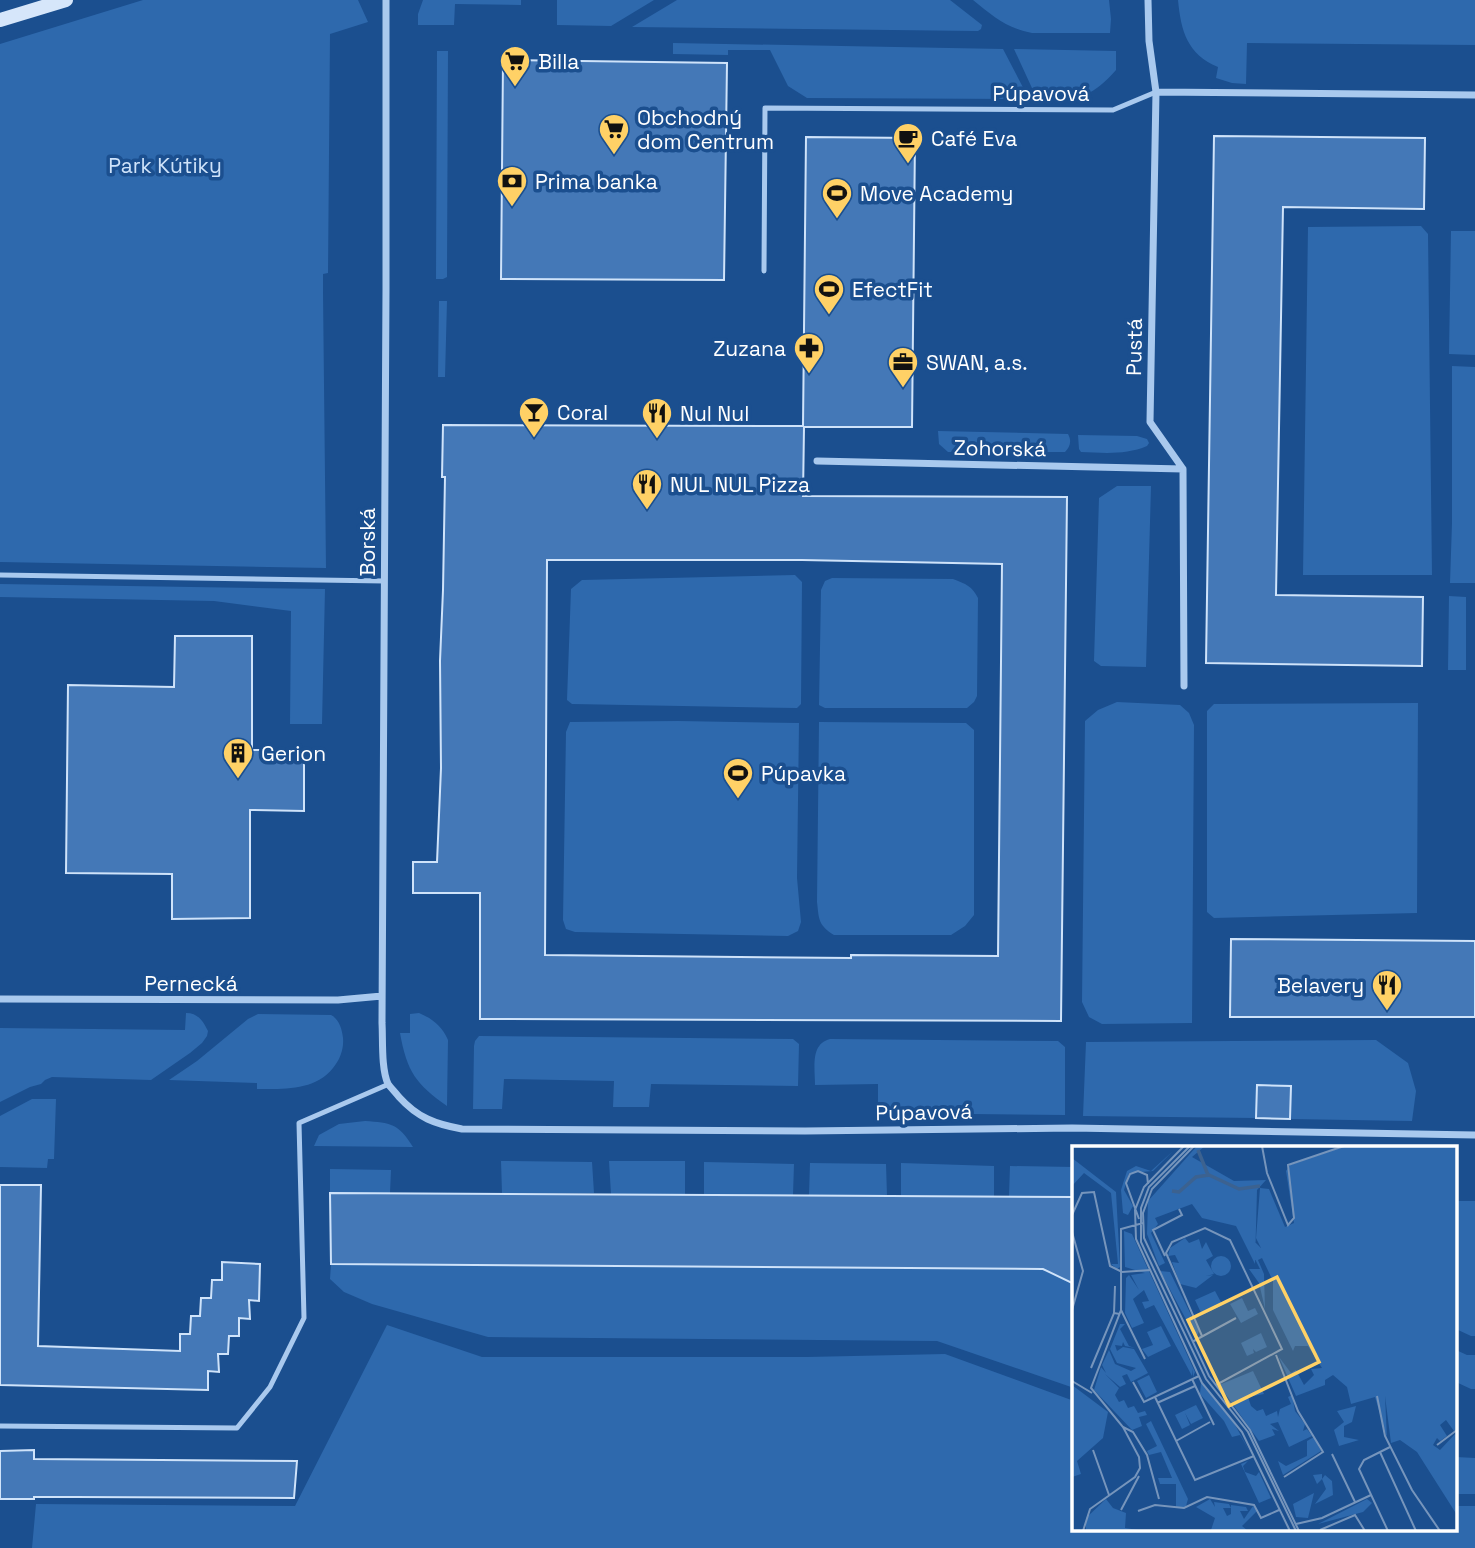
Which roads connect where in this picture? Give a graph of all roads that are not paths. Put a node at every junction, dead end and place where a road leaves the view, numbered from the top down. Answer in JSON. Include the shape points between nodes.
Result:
{"nodes":[{"id":1,"x":66,"y":0,"type":"edge"},
{"id":2,"x":386,"y":0,"type":"edge"},
{"id":3,"x":1149,"y":0,"type":"edge"},
{"id":4,"x":0,"y":20,"type":"edge"},
{"id":5,"x":1156,"y":92,"type":"junction"},
{"id":6,"x":1475,"y":95,"type":"edge"},
{"id":7,"x":764,"y":271,"type":"dead end"},
{"id":8,"x":817,"y":461,"type":"dead end"},
{"id":9,"x":1182,"y":468,"type":"junction"},
{"id":10,"x":0,"y":575,"type":"edge"},
{"id":11,"x":384,"y":581,"type":"junction"},
{"id":12,"x":1184,"y":686,"type":"dead end"},
{"id":13,"x":382,"y":996,"type":"junction"},
{"id":14,"x":0,"y":999,"type":"edge"},
{"id":15,"x":388,"y":1084,"type":"junction"},
{"id":16,"x":1475,"y":1135,"type":"edge"},
{"id":17,"x":0,"y":1426,"type":"edge"}],
"edges":[{"from":1,"to":4,"type":"main road"},
{"from":2,"to":11,"type":"street","name":"Borská"},
{"from":3,"to":5,"type":"street","name":"Pustá"},
{"from":5,"to":6,"type":"street","name":"Púpavová"},
{"from":5,"to":7,"type":"lane","name":"Púpavová","via":[[1113,110],[765,108]]},
{"from":5,"to":9,"type":"street","name":"Pustá","via":[[1150,422]]},
{"from":8,"to":9,"type":"street","name":"Zohorská"},
{"from":9,"to":12,"type":"street"},
{"from":10,"to":11,"type":"lane"},
{"from":11,"to":13,"type":"street","name":"Borská"},
{"from":13,"to":14,"type":"street","name":"Pernecká","via":[[290,1001]]},
{"from":13,"to":15,"type":"street","name":"Borská"},
{"from":15,"to":16,"type":"street","name":"Púpavová","via":[[418,1115],[462,1129],[1072,1128]]},
{"from":15,"to":17,"type":"lane","via":[[299,1123],[304,1318],[270,1387],[237,1428]]}]}
